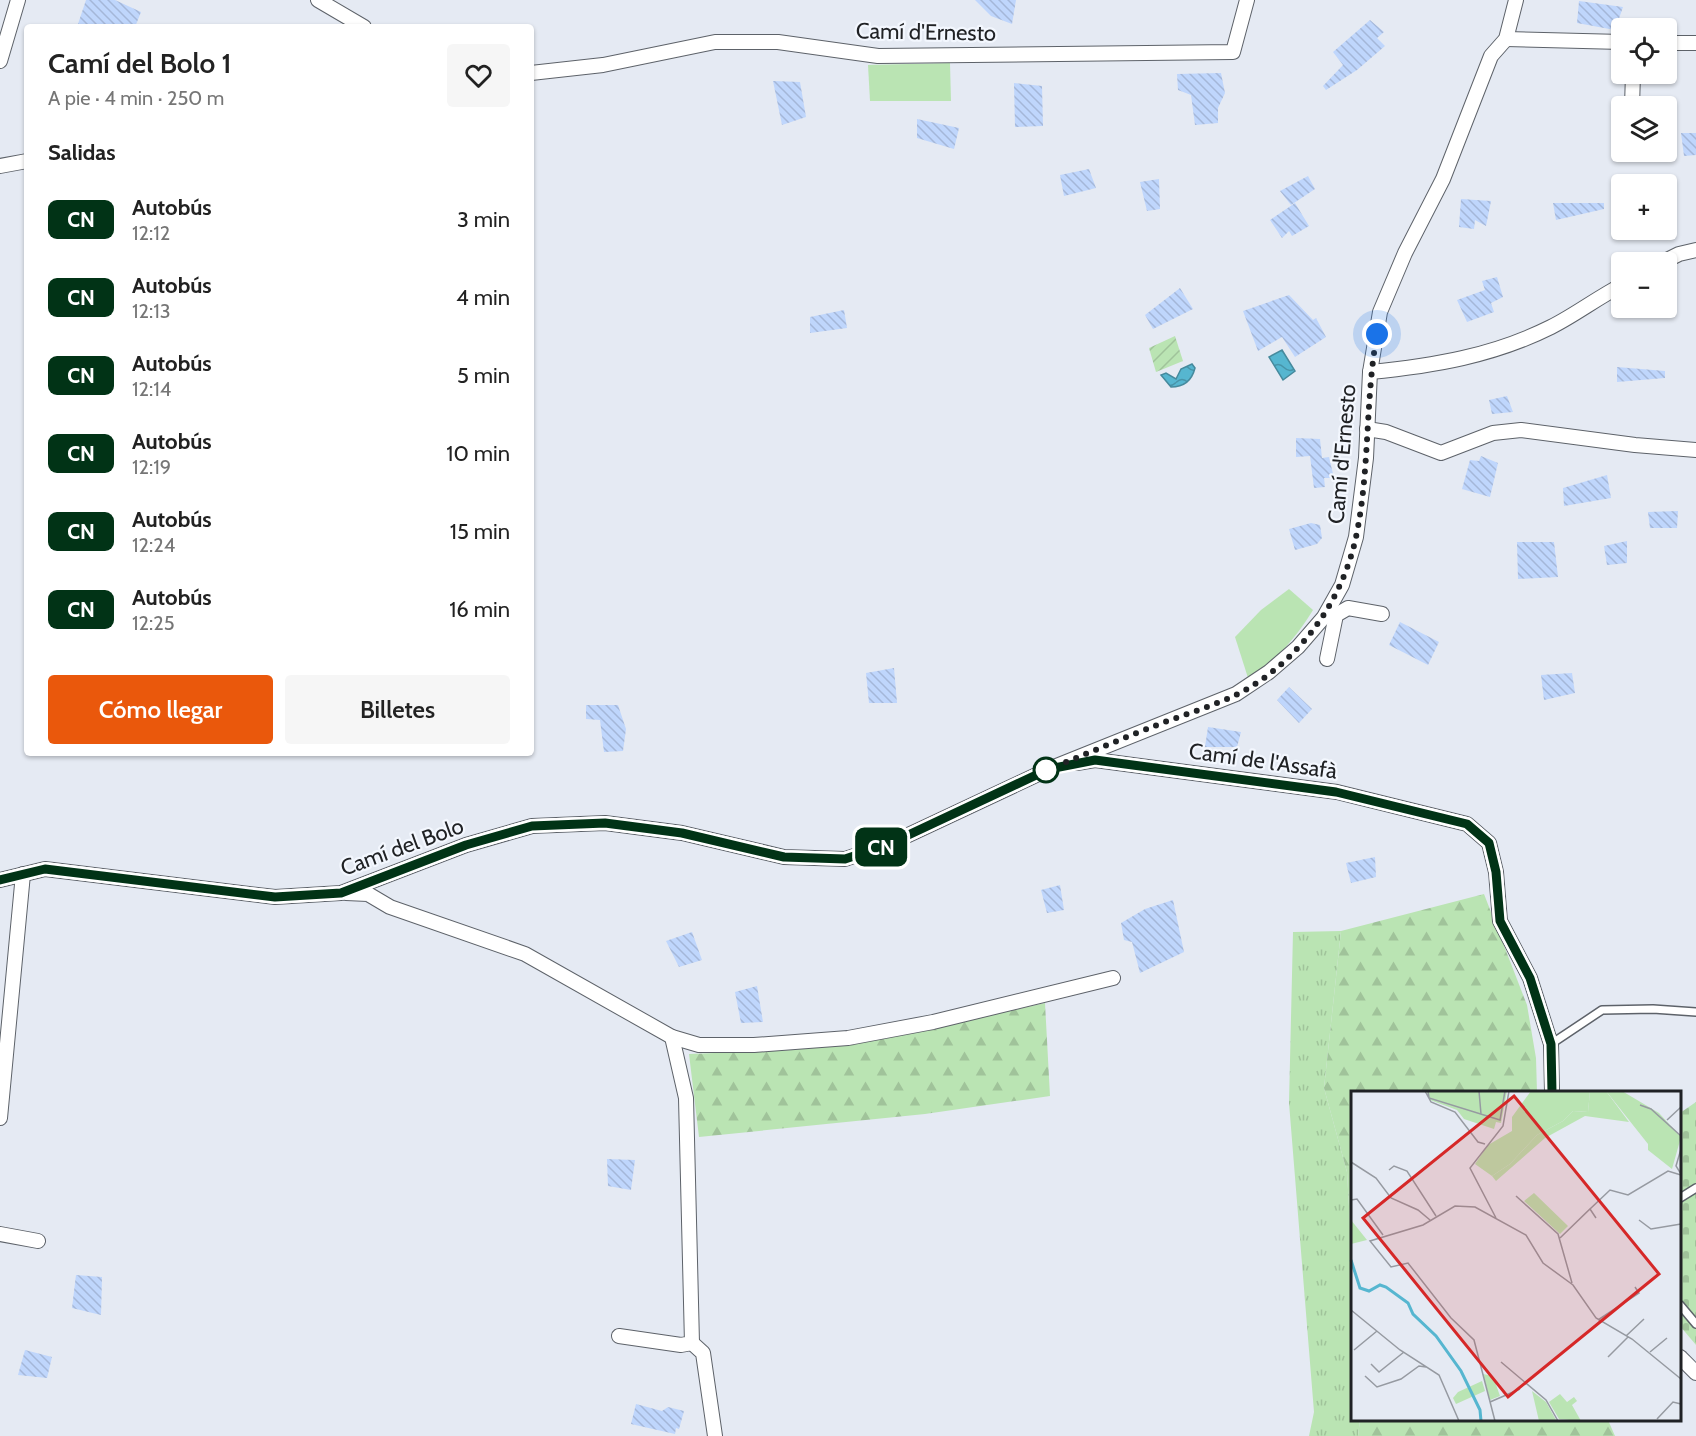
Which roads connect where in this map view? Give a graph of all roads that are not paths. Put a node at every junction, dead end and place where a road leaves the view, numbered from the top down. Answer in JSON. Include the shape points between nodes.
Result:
{"nodes":[{"id":1,"x":18,"y":0,"type":"edge"},
{"id":2,"x":318,"y":0,"type":"edge"},
{"id":3,"x":1247,"y":0,"type":"edge"},
{"id":4,"x":1516,"y":0,"type":"edge"},
{"id":5,"x":359,"y":24,"type":"edge"},
{"id":6,"x":1506,"y":39,"type":"junction"},
{"id":7,"x":1611,"y":42,"type":"edge"},
{"id":8,"x":1677,"y":43,"type":"edge"},
{"id":9,"x":1696,"y":43,"type":"edge"},
{"id":10,"x":0,"y":61,"type":"edge"},
{"id":11,"x":534,"y":73,"type":"edge"},
{"id":12,"x":24,"y":162,"type":"edge"},
{"id":13,"x":0,"y":166,"type":"edge"},
{"id":14,"x":1696,"y":250,"type":"edge"},
{"id":15,"x":1677,"y":255,"type":"edge"},
{"id":16,"x":1611,"y":292,"type":"edge"},
{"id":17,"x":1370,"y":372,"type":"junction"},
{"id":18,"x":1367,"y":429,"type":"junction"},
{"id":19,"x":1696,"y":450,"type":"edge"},
{"id":20,"x":1339,"y":591,"type":"junction"},
{"id":21,"x":1382,"y":614,"type":"dead end"},
{"id":22,"x":1336,"y":615,"type":"junction"},
{"id":23,"x":1327,"y":659,"type":"dead end"},
{"id":24,"x":1049,"y":769,"type":"junction"},
{"id":25,"x":22,"y":874,"type":"junction"},
{"id":26,"x":0,"y":880,"type":"edge"},
{"id":27,"x":341,"y":893,"type":"junction"},
{"id":28,"x":1113,"y":978,"type":"dead end"},
{"id":29,"x":1696,"y":1012,"type":"edge"},
{"id":30,"x":672,"y":1037,"type":"junction"},
{"id":31,"x":1551,"y":1044,"type":"junction"},
{"id":32,"x":1552,"y":1091,"type":"edge"},
{"id":33,"x":0,"y":1118,"type":"edge"},
{"id":34,"x":1696,"y":1188,"type":"edge"},
{"id":35,"x":1681,"y":1197,"type":"edge"},
{"id":36,"x":0,"y":1234,"type":"edge"},
{"id":37,"x":38,"y":1241,"type":"dead end"},
{"id":38,"x":1681,"y":1306,"type":"edge"},
{"id":39,"x":1696,"y":1324,"type":"edge"},
{"id":40,"x":619,"y":1336,"type":"dead end"},
{"id":41,"x":692,"y":1343,"type":"junction"},
{"id":42,"x":1681,"y":1358,"type":"edge"},
{"id":43,"x":1696,"y":1373,"type":"edge"},
{"id":44,"x":715,"y":1436,"type":"edge"}],
"edges":[{"from":1,"to":10,"type":"street"},
{"from":2,"to":5,"type":"street"},
{"from":3,"to":11,"type":"street","name":"Camí d'Ernesto","via":[[1233,52],[878,56],[778,42],[715,42],[603,65]]},
{"from":4,"to":6,"type":"street","name":"Camí d'Ernesto"},
{"from":6,"to":7,"type":"street"},
{"from":6,"to":17,"type":"street","name":"Camí d'Ernesto","via":[[1491,56],[1443,179],[1384,303]]},
{"from":8,"to":9,"type":"street"},
{"from":12,"to":13,"type":"street"},
{"from":14,"to":15,"type":"street"},
{"from":16,"to":17,"type":"street","via":[[1551,327],[1491,352],[1431,367]]},
{"from":17,"to":18,"type":"street","name":"Camí d'Ernesto"},
{"from":18,"to":19,"type":"street","via":[[1386,432],[1441,453],[1493,433],[1521,430]]},
{"from":18,"to":20,"type":"street","name":"Camí d'Ernesto","via":[[1356,537]]},
{"from":20,"to":22,"type":"street"},
{"from":20,"to":24,"type":"street","name":"Camí d'Ernesto","via":[[1298,647],[1236,694]]},
{"from":21,"to":22,"type":"street","via":[[1348,608]]},
{"from":22,"to":23,"type":"street"},
{"from":24,"to":27,"type":"street","name":"Camí del Bolo","via":[[887,845],[845,859],[784,857],[682,833],[605,823],[532,826],[466,845]]},
{"from":24,"to":31,"type":"street","name":"Camí de l'Assafà","via":[[1104,761],[1336,792],[1467,824],[1489,843],[1500,921],[1530,978]]},
{"from":25,"to":26,"type":"street","name":"Camí del Bolo"},
{"from":25,"to":27,"type":"street","name":"Camí del Bolo","via":[[45,869],[275,897]]},
{"from":25,"to":33,"type":"street"},
{"from":27,"to":30,"type":"street","via":[[368,894],[390,907],[525,954]]},
{"from":28,"to":30,"type":"street","via":[[933,1022],[848,1038],[699,1045]]},
{"from":29,"to":31,"type":"lane","via":[[1602,1010]]},
{"from":30,"to":41,"type":"street","via":[[686,1098]]},
{"from":31,"to":32,"type":"street","name":"Camí de l'Assafà"},
{"from":34,"to":35,"type":"lane"},
{"from":36,"to":37,"type":"street"},
{"from":38,"to":39,"type":"lane"},
{"from":40,"to":41,"type":"street","via":[[681,1345]]},
{"from":41,"to":44,"type":"street","via":[[703,1353]]},
{"from":42,"to":43,"type":"street"}]}
